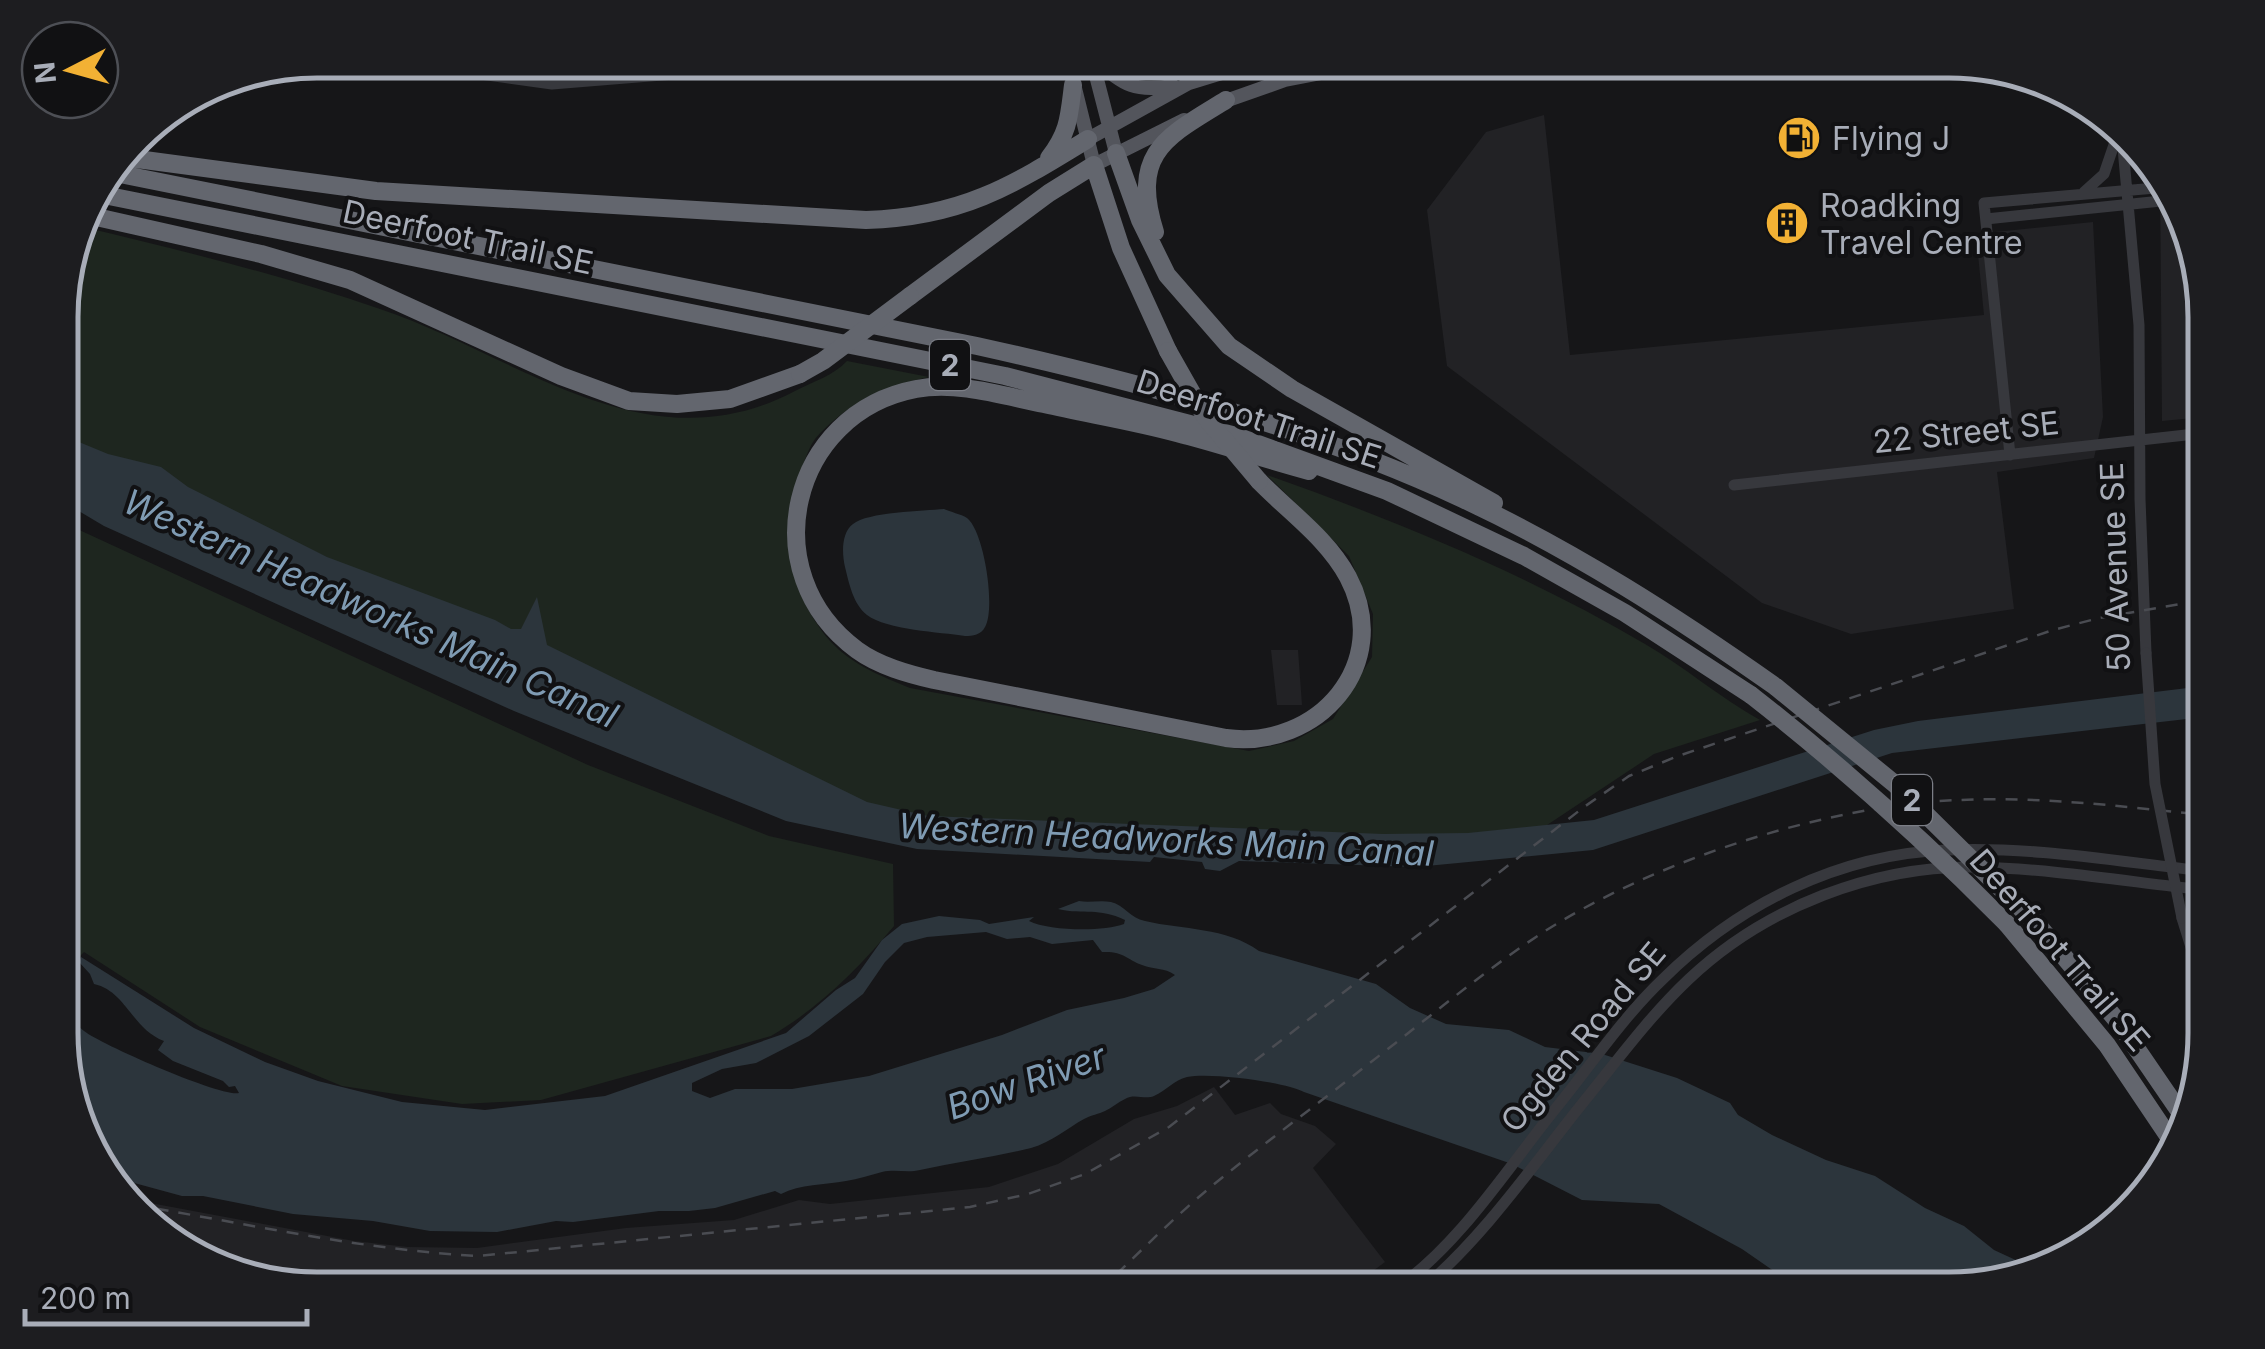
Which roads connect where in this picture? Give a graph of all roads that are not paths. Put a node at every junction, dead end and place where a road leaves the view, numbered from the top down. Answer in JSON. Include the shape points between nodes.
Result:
{"nodes":[{"id":1,"x":511,"y":78,"type":"edge"},
{"id":2,"x":625,"y":78,"type":"edge"},
{"id":3,"x":1072,"y":78,"type":"edge"},
{"id":4,"x":1098,"y":78,"type":"edge"},
{"id":5,"x":1115,"y":78,"type":"edge"},
{"id":6,"x":1207,"y":78,"type":"edge"},
{"id":7,"x":1296,"y":78,"type":"edge"},
{"id":8,"x":1188,"y":84,"type":"junction"},
{"id":9,"x":1073,"y":85,"type":"junction"},
{"id":10,"x":1226,"y":100,"type":"junction"},
{"id":11,"x":1108,"y":125,"type":"junction"},
{"id":12,"x":1088,"y":139,"type":"junction"},
{"id":13,"x":2116,"y":145,"type":"edge"},
{"id":14,"x":2123,"y":153,"type":"edge"},
{"id":15,"x":1116,"y":154,"type":"junction"},
{"id":16,"x":137,"y":159,"type":"edge"},
{"id":17,"x":1094,"y":165,"type":"junction"},
{"id":18,"x":1043,"y":167,"type":"junction"},
{"id":19,"x":125,"y":175,"type":"edge"},
{"id":20,"x":2150,"y":188,"type":"edge"},
{"id":21,"x":2128,"y":189,"type":"junction"},
{"id":22,"x":2083,"y":193,"type":"junction"},
{"id":23,"x":110,"y":196,"type":"edge"},
{"id":24,"x":2157,"y":202,"type":"edge"},
{"id":25,"x":2129,"y":205,"type":"junction"},
{"id":26,"x":99,"y":218,"type":"edge"},
{"id":27,"x":1986,"y":219,"type":"junction"},
{"id":28,"x":1182,"y":291,"type":"junction"},
{"id":29,"x":2187,"y":435,"type":"edge"},
{"id":30,"x":2138,"y":440,"type":"junction"},
{"id":31,"x":2010,"y":455,"type":"junction"},
{"id":32,"x":1734,"y":485,"type":"dead end"},
{"id":33,"x":1387,"y":491,"type":"junction"},
{"id":34,"x":1551,"y":544,"type":"junction"},
{"id":35,"x":2187,"y":869,"type":"edge"},
{"id":36,"x":2187,"y":888,"type":"edge"},
{"id":37,"x":2187,"y":934,"type":"edge"},
{"id":38,"x":2175,"y":1105,"type":"edge"},
{"id":39,"x":2165,"y":1132,"type":"edge"},
{"id":40,"x":1417,"y":1271,"type":"edge"},
{"id":41,"x":1441,"y":1271,"type":"edge"}],
"edges":[{"from":1,"to":2,"type":"street","via":[[552,84]]},
{"from":3,"to":9,"type":"main road"},
{"from":4,"to":11,"type":"main road"},
{"from":5,"to":8,"type":"main road","via":[[1152,89]]},
{"from":6,"to":8,"type":"main road"},
{"from":7,"to":10,"type":"main road"},
{"from":8,"to":11,"type":"main road"},
{"from":9,"to":12,"type":"main road"},
{"from":9,"to":18,"type":"highway","via":[[1064,138]]},
{"from":10,"to":15,"type":"main road"},
{"from":10,"to":28,"type":"highway","via":[[1167,137],[1149,172],[1150,214]]},
{"from":11,"to":12,"type":"main road"},
{"from":11,"to":15,"type":"main road"},
{"from":12,"to":17,"type":"main road"},
{"from":12,"to":18,"type":"highway"},
{"from":13,"to":22,"type":"street","via":[[2104,174]]},
{"from":14,"to":21,"type":"street","name":"50 Avenue SE"},
{"from":15,"to":17,"type":"main road"},
{"from":15,"to":28,"type":"highway","via":[[1154,251]]},
{"from":16,"to":18,"type":"highway","via":[[376,191],[866,220],[962,206]]},
{"from":17,"to":26,"type":"highway","bridge":true,"via":[[823,361],[730,399],[677,404],[630,401],[561,376],[350,280]]},
{"from":17,"to":33,"type":"highway","bridge":true,"via":[[1128,265],[1206,418],[1259,481],[1332,553],[1355,592],[1359,655],[1338,698],[1284,736],[1226,738],[913,676],[843,638],[813,600],[799,562],[796,518],[804,480],[836,430],[868,405],[928,387],[1176,432]]},
{"from":19,"to":34,"type":"highway","name":"Deerfoot Trail SE","number":"2","via":[[1084,370],[1244,414],[1355,454]]},
{"from":20,"to":21,"type":"street"},
{"from":21,"to":22,"type":"street"},
{"from":21,"to":25,"type":"street","name":"50 Avenue SE"},
{"from":22,"to":27,"type":"street","via":[[1984,203]]},
{"from":23,"to":33,"type":"highway","name":"Deerfoot Trail SE","number":"2","via":[[1004,376],[1236,436]]},
{"from":24,"to":25,"type":"street"},
{"from":25,"to":27,"type":"street"},
{"from":25,"to":30,"type":"street","name":"50 Avenue SE","via":[[2139,325]]},
{"from":27,"to":31,"type":"street"},
{"from":28,"to":34,"type":"highway","via":[[1212,330],[1258,368],[1510,512]]},
{"from":29,"to":30,"type":"street","name":"22 Street SE"},
{"from":30,"to":31,"type":"street","name":"22 Street SE"},
{"from":30,"to":37,"type":"street","name":"50 Avenue SE","bridge":true,"via":[[2151,754]]},
{"from":31,"to":32,"type":"street","name":"22 Street SE"},
{"from":33,"to":39,"type":"highway","name":"Deerfoot Trail SE","number":"2","bridge":true,"via":[[1571,580],[1751,696],[1883,804],[2007,924],[2091,1024]]},
{"from":34,"to":38,"type":"highway","name":"Deerfoot Trail SE","number":"2","bridge":true,"via":[[1639,594],[1776,687],[1896,784],[2038,924],[2119,1022]]},
{"from":35,"to":40,"type":"street","name":"Ogden Road SE","via":[[1996,850],[1914,852],[1839,870],[1774,896],[1710,936],[1659,982]]},
{"from":36,"to":41,"type":"street","name":"Ogden Road SE","via":[[1936,869],[1862,883],[1781,914],[1725,949],[1666,1002]]}]}
